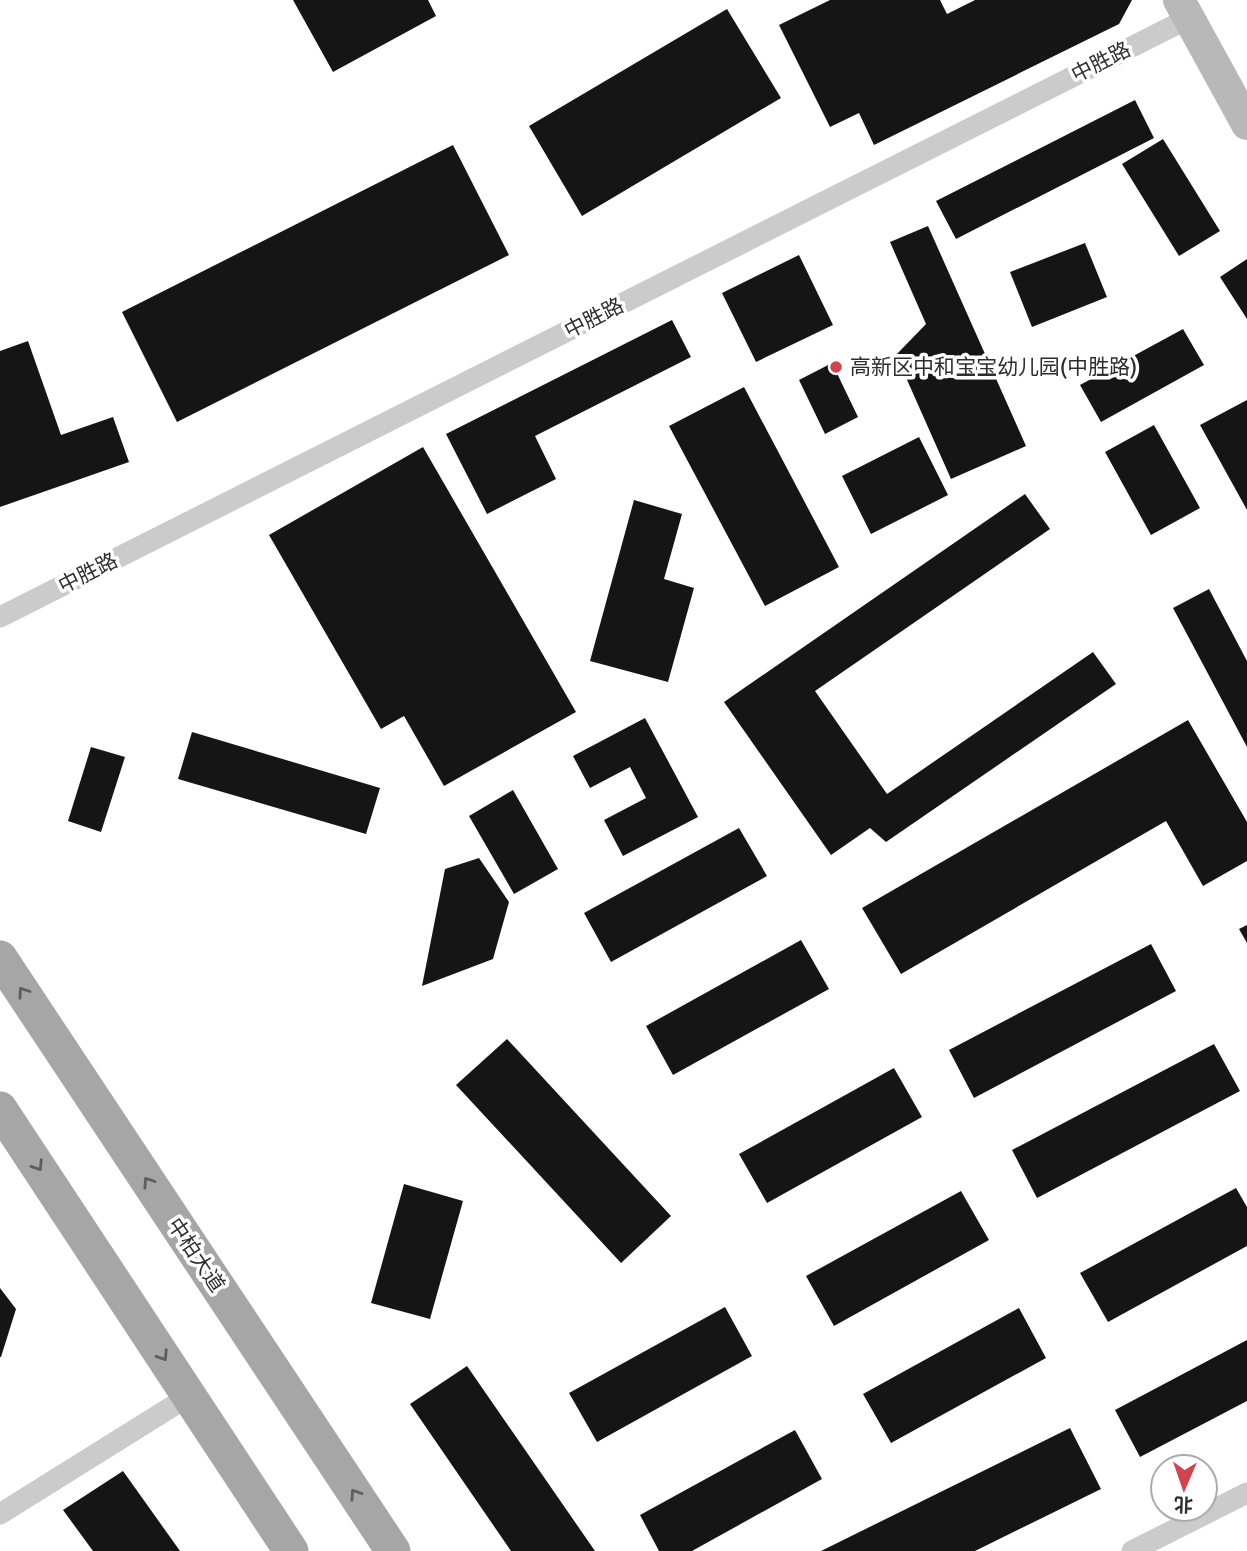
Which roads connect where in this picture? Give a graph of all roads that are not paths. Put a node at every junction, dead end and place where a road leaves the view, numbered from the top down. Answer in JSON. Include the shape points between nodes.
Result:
{"nodes":[{"id":1,"x":1184,"y":9,"type":"edge"},
{"id":2,"x":1247,"y":124,"type":"edge"},
{"id":3,"x":0,"y":617,"type":"edge"},
{"id":4,"x":0,"y":958,"type":"edge"},
{"id":5,"x":0,"y":1109,"type":"edge"},
{"id":6,"x":188,"y":1396,"type":"junction"},
{"id":7,"x":1247,"y":1493,"type":"edge"},
{"id":8,"x":0,"y":1514,"type":"edge"},
{"id":9,"x":291,"y":1551,"type":"edge"},
{"id":10,"x":393,"y":1551,"type":"edge"},
{"id":11,"x":1132,"y":1551,"type":"edge"}],
"edges":[{"from":1,"to":2,"type":"street"},
{"from":1,"to":3,"type":"street","name":"中胜路"},
{"from":10,"to":4,"type":"main road","name":"中柏大道","one_way":true},
{"from":5,"to":6,"type":"main road","one_way":true},
{"from":6,"to":8,"type":"street"},
{"from":6,"to":9,"type":"main road"},
{"from":7,"to":11,"type":"street"}]}
